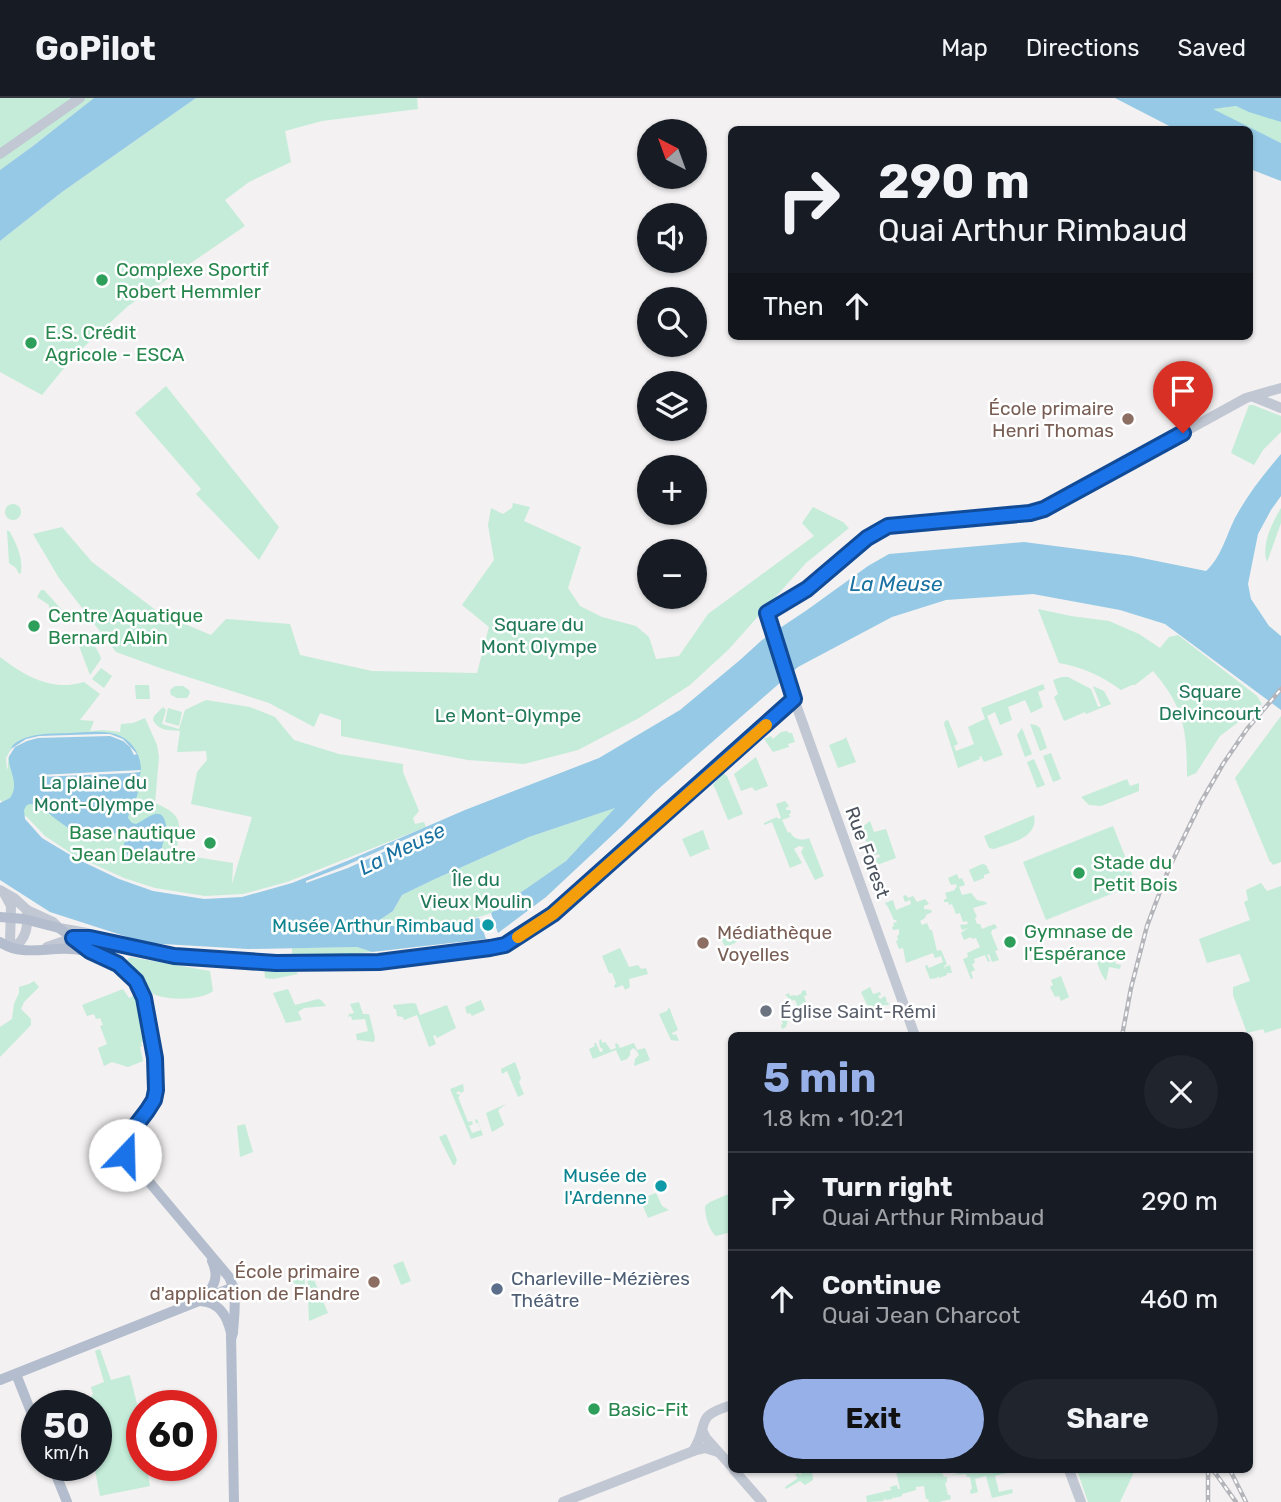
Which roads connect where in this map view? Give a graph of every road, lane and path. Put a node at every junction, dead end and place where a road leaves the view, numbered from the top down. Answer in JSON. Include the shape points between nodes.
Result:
{"nodes":[{"id":1,"x":80,"y":98,"type":"edge"},
{"id":2,"x":0,"y":154,"type":"edge"},
{"id":3,"x":1281,"y":388,"type":"edge"},
{"id":4,"x":1254,"y":397,"type":"junction"},
{"id":5,"x":1281,"y":408,"type":"edge"},
{"id":6,"x":794,"y":699,"type":"junction"},
{"id":7,"x":2,"y":892,"type":"edge"},
{"id":8,"x":27,"y":915,"type":"junction"},
{"id":9,"x":6,"y":917,"type":"edge"},
{"id":10,"x":59,"y":928,"type":"junction"},
{"id":11,"x":73,"y":938,"type":"junction"},
{"id":12,"x":0,"y":942,"type":"edge"},
{"id":13,"x":127,"y":945,"type":"junction"},
{"id":14,"x":13,"y":948,"type":"junction"},
{"id":15,"x":85,"y":950,"type":"junction"},
{"id":16,"x":36,"y":951,"type":"junction"},
{"id":17,"x":914,"y":1032,"type":"edge"},
{"id":18,"x":198,"y":1242,"type":"junction"},
{"id":19,"x":234,"y":1287,"type":"junction"},
{"id":20,"x":202,"y":1300,"type":"junction"},
{"id":21,"x":231,"y":1339,"type":"junction"},
{"id":22,"x":16,"y":1374,"type":"junction"},
{"id":23,"x":0,"y":1380,"type":"edge"},
{"id":24,"x":22,"y":1390,"type":"edge"},
{"id":25,"x":728,"y":1406,"type":"edge"},
{"id":26,"x":702,"y":1430,"type":"junction"},
{"id":27,"x":692,"y":1451,"type":"junction"},
{"id":28,"x":718,"y":1452,"type":"junction"},
{"id":29,"x":728,"y":1463,"type":"edge"},
{"id":30,"x":737,"y":1473,"type":"edge"},
{"id":31,"x":1070,"y":1473,"type":"edge"},
{"id":32,"x":58,"y":1481,"type":"edge"},
{"id":33,"x":67,"y":1502,"type":"edge"},
{"id":34,"x":234,"y":1502,"type":"edge"},
{"id":35,"x":563,"y":1502,"type":"edge"},
{"id":36,"x":762,"y":1502,"type":"edge"},
{"id":37,"x":1081,"y":1502,"type":"edge"}],
"edges":[{"from":1,"to":2,"type":"main road"},
{"from":3,"to":4,"type":"main road"},
{"from":4,"to":5,"type":"main road"},
{"from":4,"to":6,"type":"main road","name":"Rue Forest","via":[[1044,509],[888,526],[867,538],[768,617]]},
{"from":6,"to":13,"type":"main road","via":[[553,914],[505,945],[379,962],[276,963],[174,956]]},
{"from":6,"to":17,"type":"main road","name":"Rue Forest"},
{"from":7,"to":8,"type":"main road","via":[[14,898]]},
{"from":7,"to":9,"type":"main road","via":[[10,905]]},
{"from":8,"to":9,"type":"main road"},
{"from":8,"to":10,"type":"main road"},
{"from":8,"to":14,"type":"main road","via":[[24,938]]},
{"from":9,"to":14,"type":"main road"},
{"from":10,"to":11,"type":"main road"},
{"from":10,"to":13,"type":"main road"},
{"from":11,"to":13,"type":"main road"},
{"from":11,"to":15,"type":"main road"},
{"from":11,"to":16,"type":"main road"},
{"from":12,"to":14,"type":"main road"},
{"from":14,"to":16,"type":"main road"},
{"from":15,"to":16,"type":"main road"},
{"from":15,"to":18,"type":"main road","via":[[118,964],[136,981],[144,998],[156,1083],[154,1100],[124,1141],[124,1152]]},
{"from":18,"to":19,"type":"main road"},
{"from":18,"to":20,"type":"main road","via":[[216,1270],[213,1287]]},
{"from":19,"to":20,"type":"main road"},
{"from":19,"to":21,"type":"main road"},
{"from":20,"to":21,"type":"main road","via":[[220,1308]]},
{"from":20,"to":22,"type":"main road"},
{"from":21,"to":34,"type":"main road"},
{"from":22,"to":23,"type":"main road"},
{"from":22,"to":24,"type":"main road"},
{"from":25,"to":26,"type":"main road","via":[[706,1418]]},
{"from":26,"to":27,"type":"main road"},
{"from":26,"to":28,"type":"main road"},
{"from":27,"to":28,"type":"main road"},
{"from":27,"to":35,"type":"main road"},
{"from":28,"to":29,"type":"main road"},
{"from":30,"to":36,"type":"main road"},
{"from":31,"to":37,"type":"main road"},
{"from":32,"to":33,"type":"main road"}]}
